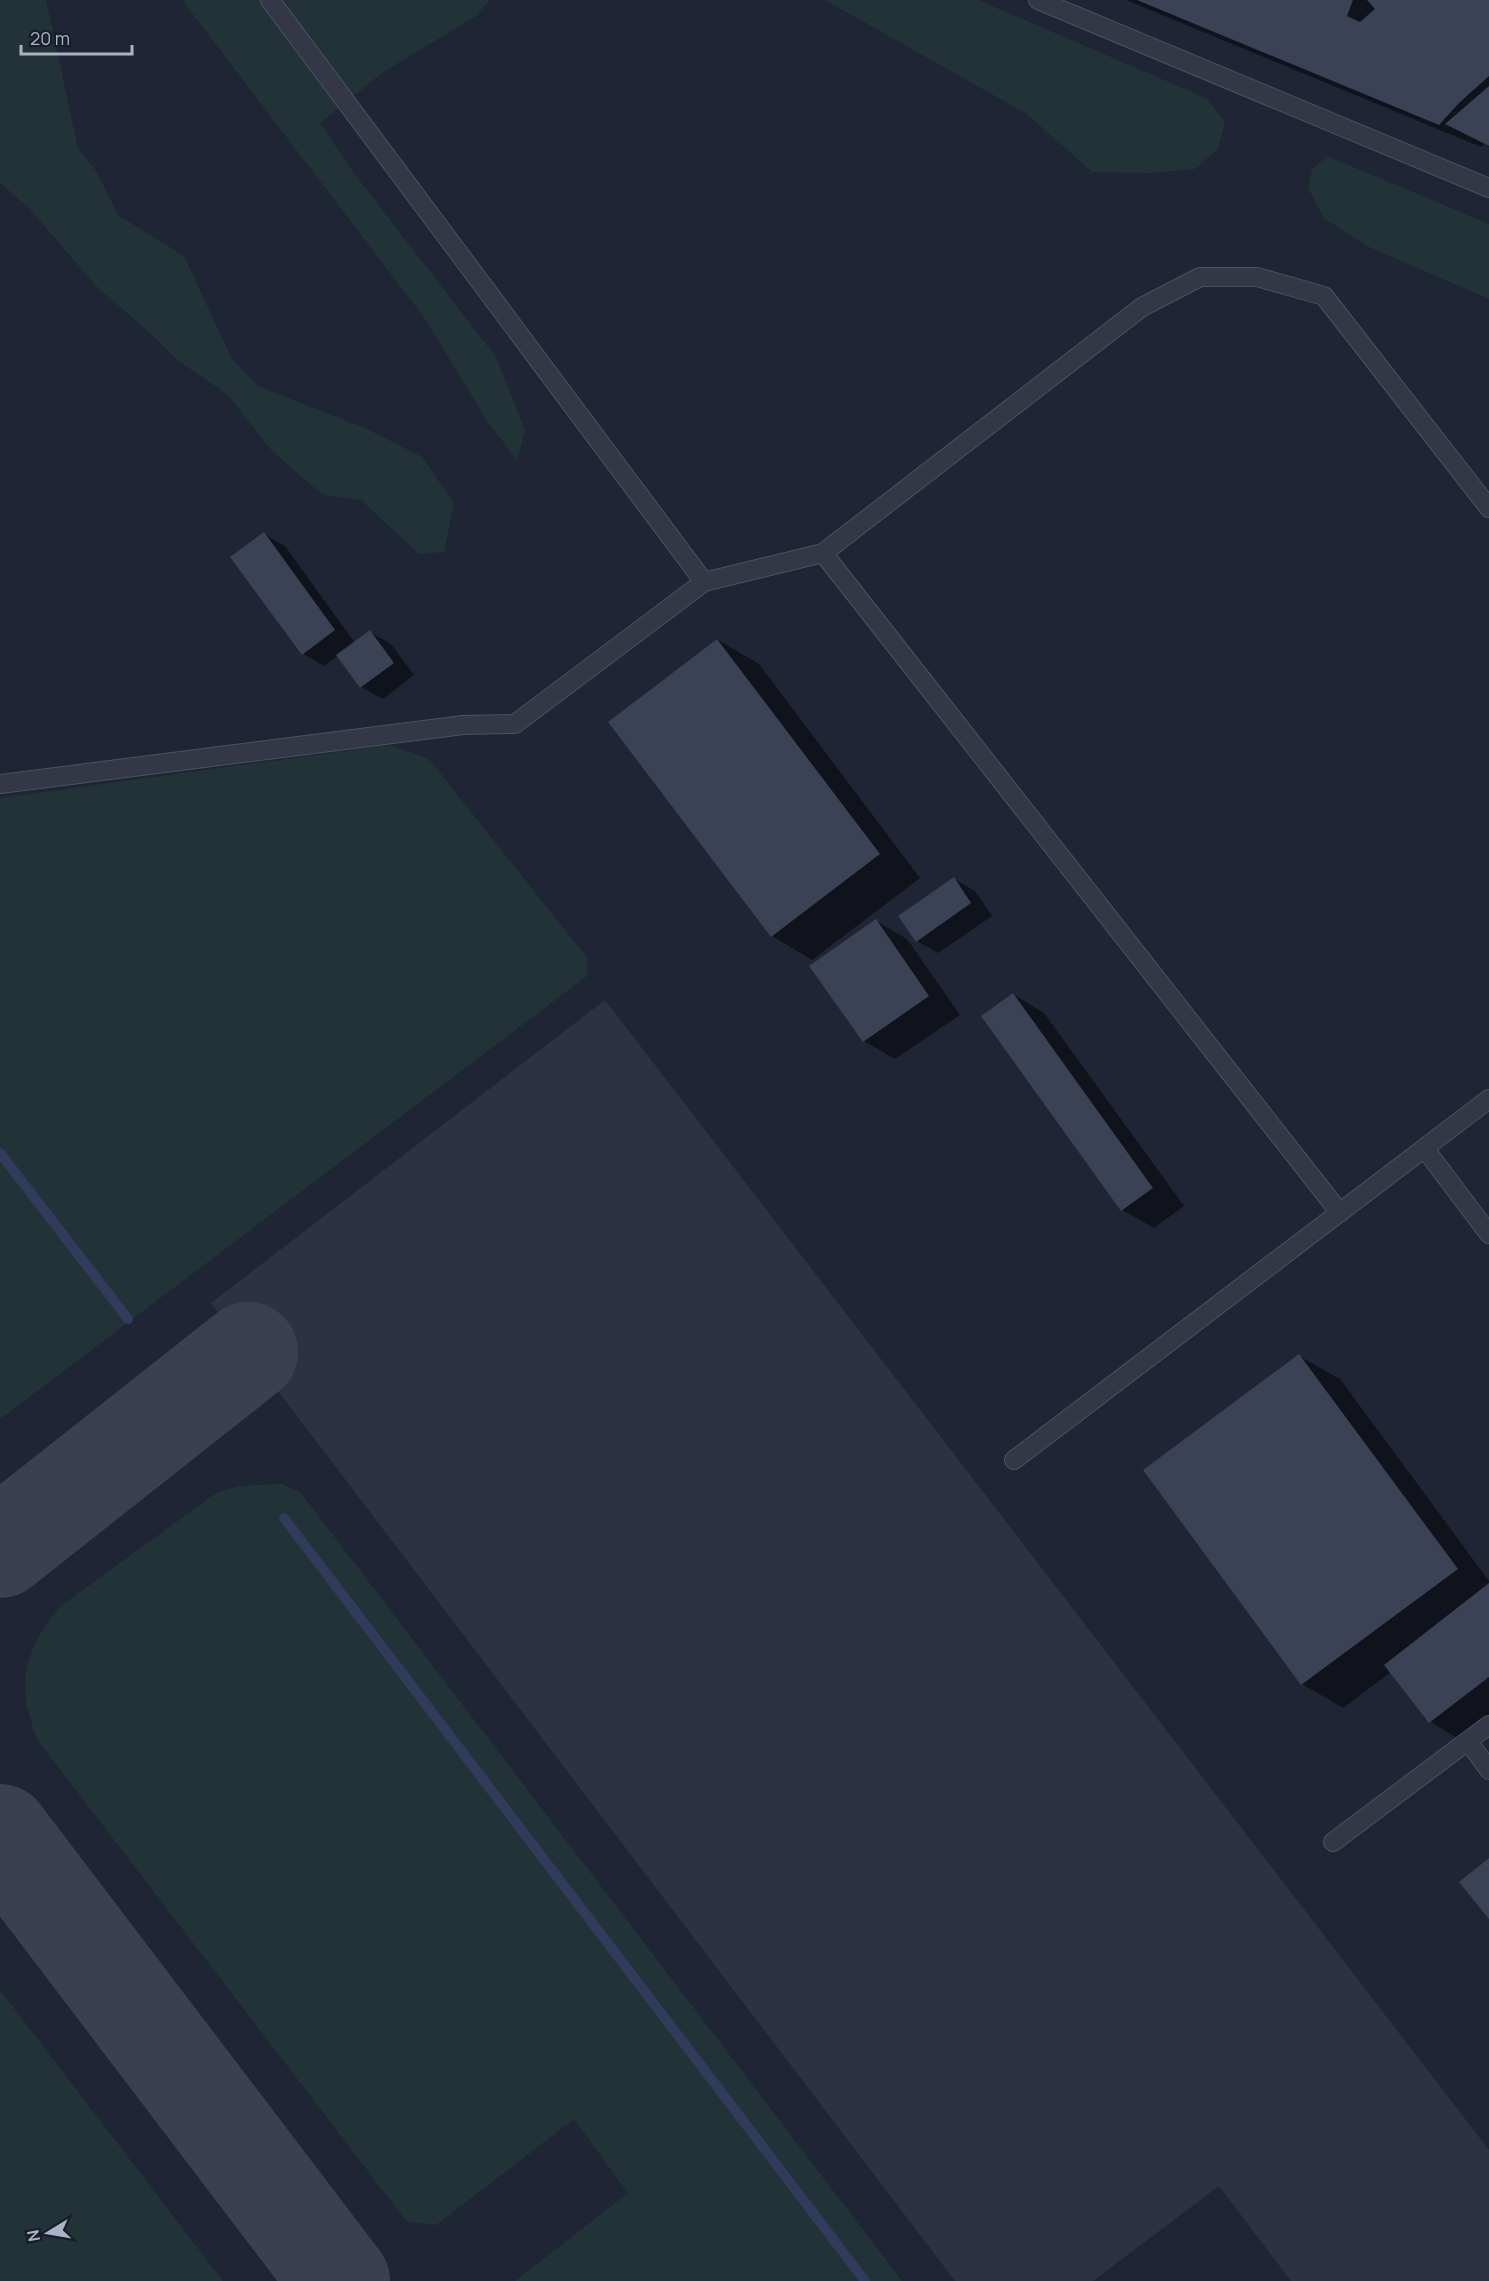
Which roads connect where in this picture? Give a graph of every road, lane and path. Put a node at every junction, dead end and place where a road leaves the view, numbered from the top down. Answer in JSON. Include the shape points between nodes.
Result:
{"nodes":[{"id":1,"x":270,"y":0,"type":"edge"},
{"id":2,"x":1038,"y":0,"type":"edge"},
{"id":3,"x":1489,"y":188,"type":"edge"},
{"id":4,"x":1489,"y":508,"type":"edge"},
{"id":5,"x":824,"y":553,"type":"junction"},
{"id":6,"x":704,"y":582,"type":"junction"},
{"id":7,"x":0,"y":784,"type":"edge"},
{"id":8,"x":1489,"y":1099,"type":"edge"},
{"id":9,"x":1425,"y":1149,"type":"junction"},
{"id":10,"x":1340,"y":1213,"type":"junction"},
{"id":11,"x":1489,"y":1234,"type":"edge"},
{"id":12,"x":1014,"y":1460,"type":"dead end"},
{"id":13,"x":1489,"y":1725,"type":"edge"},
{"id":14,"x":1468,"y":1741,"type":"junction"},
{"id":15,"x":1489,"y":1770,"type":"edge"},
{"id":16,"x":1333,"y":1842,"type":"dead end"}],
"edges":[{"from":1,"to":6,"type":"lane"},
{"from":2,"to":3,"type":"lane"},
{"from":4,"to":5,"type":"lane","via":[[1324,296],[1257,277],[1200,277],[1142,307]]},
{"from":5,"to":6,"type":"lane"},
{"from":5,"to":10,"type":"lane"},
{"from":6,"to":7,"type":"lane","via":[[515,724],[463,724]]},
{"from":8,"to":9,"type":"lane"},
{"from":9,"to":10,"type":"lane"},
{"from":9,"to":11,"type":"lane"},
{"from":10,"to":12,"type":"lane"},
{"from":13,"to":14,"type":"lane"},
{"from":14,"to":15,"type":"lane"},
{"from":14,"to":16,"type":"lane"}]}
